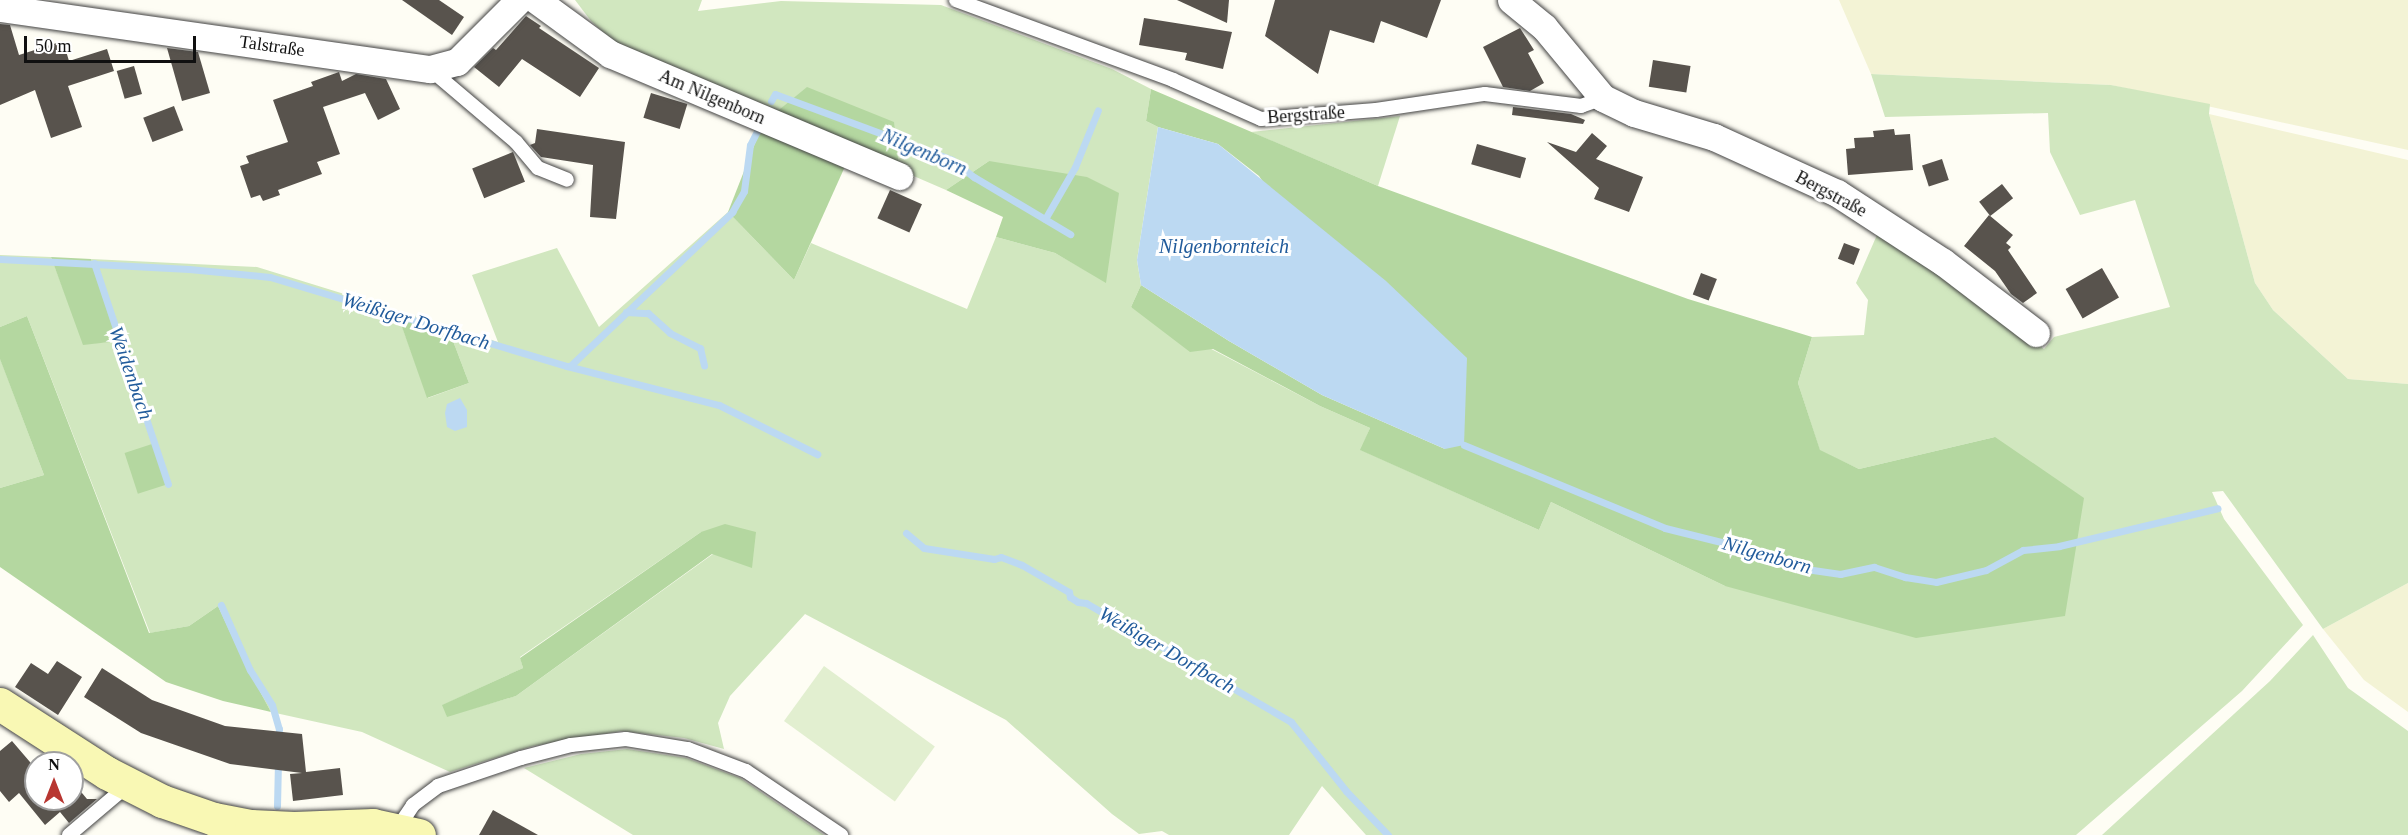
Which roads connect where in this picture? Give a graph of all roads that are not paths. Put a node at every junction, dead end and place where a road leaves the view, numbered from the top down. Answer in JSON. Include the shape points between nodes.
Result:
{"nodes":[{"id":1,"x":519,"y":0,"type":"edge"},
{"id":2,"x":536,"y":0,"type":"edge"},
{"id":3,"x":956,"y":0,"type":"edge"},
{"id":4,"x":1511,"y":0,"type":"edge"},
{"id":5,"x":0,"y":8,"type":"edge"},
{"id":6,"x":430,"y":69,"type":"junction"},
{"id":7,"x":1603,"y":98,"type":"junction"},
{"id":8,"x":899,"y":176,"type":"dead end"},
{"id":9,"x":567,"y":180,"type":"dead end"},
{"id":10,"x":2036,"y":333,"type":"dead end"},
{"id":11,"x":0,"y":704,"type":"edge"},
{"id":12,"x":129,"y":784,"type":"junction"},
{"id":13,"x":408,"y":832,"type":"edge"},
{"id":14,"x":69,"y":835,"type":"edge"},
{"id":15,"x":841,"y":835,"type":"edge"}],
"edges":[{"from":1,"to":6,"type":"street","name":"Talstraße","via":[[457,62]]},
{"from":2,"to":8,"type":"street","name":"Am Nilgenborn","via":[[610,54]]},
{"from":3,"to":7,"type":"lane","name":"Bergstraße","via":[[1173,80],[1262,119],[1376,110],[1485,94],[1581,106]]},
{"from":4,"to":7,"type":"street","name":"Bergstraße","via":[[1544,27]]},
{"from":5,"to":6,"type":"street","name":"Talstraße"},
{"from":6,"to":9,"type":"lane","via":[[516,142],[538,168]]},
{"from":7,"to":10,"type":"street","name":"Bergstraße","via":[[1634,113],[1714,137],[1836,193],[1943,262]]},
{"from":11,"to":12,"type":"street"},
{"from":12,"to":13,"type":"street","via":[[172,805],[251,826],[373,825]]},
{"from":12,"to":14,"type":"lane"},
{"from":13,"to":15,"type":"lane","via":[[413,805],[438,786],[571,745],[626,740],[688,749],[746,771]]}]}
